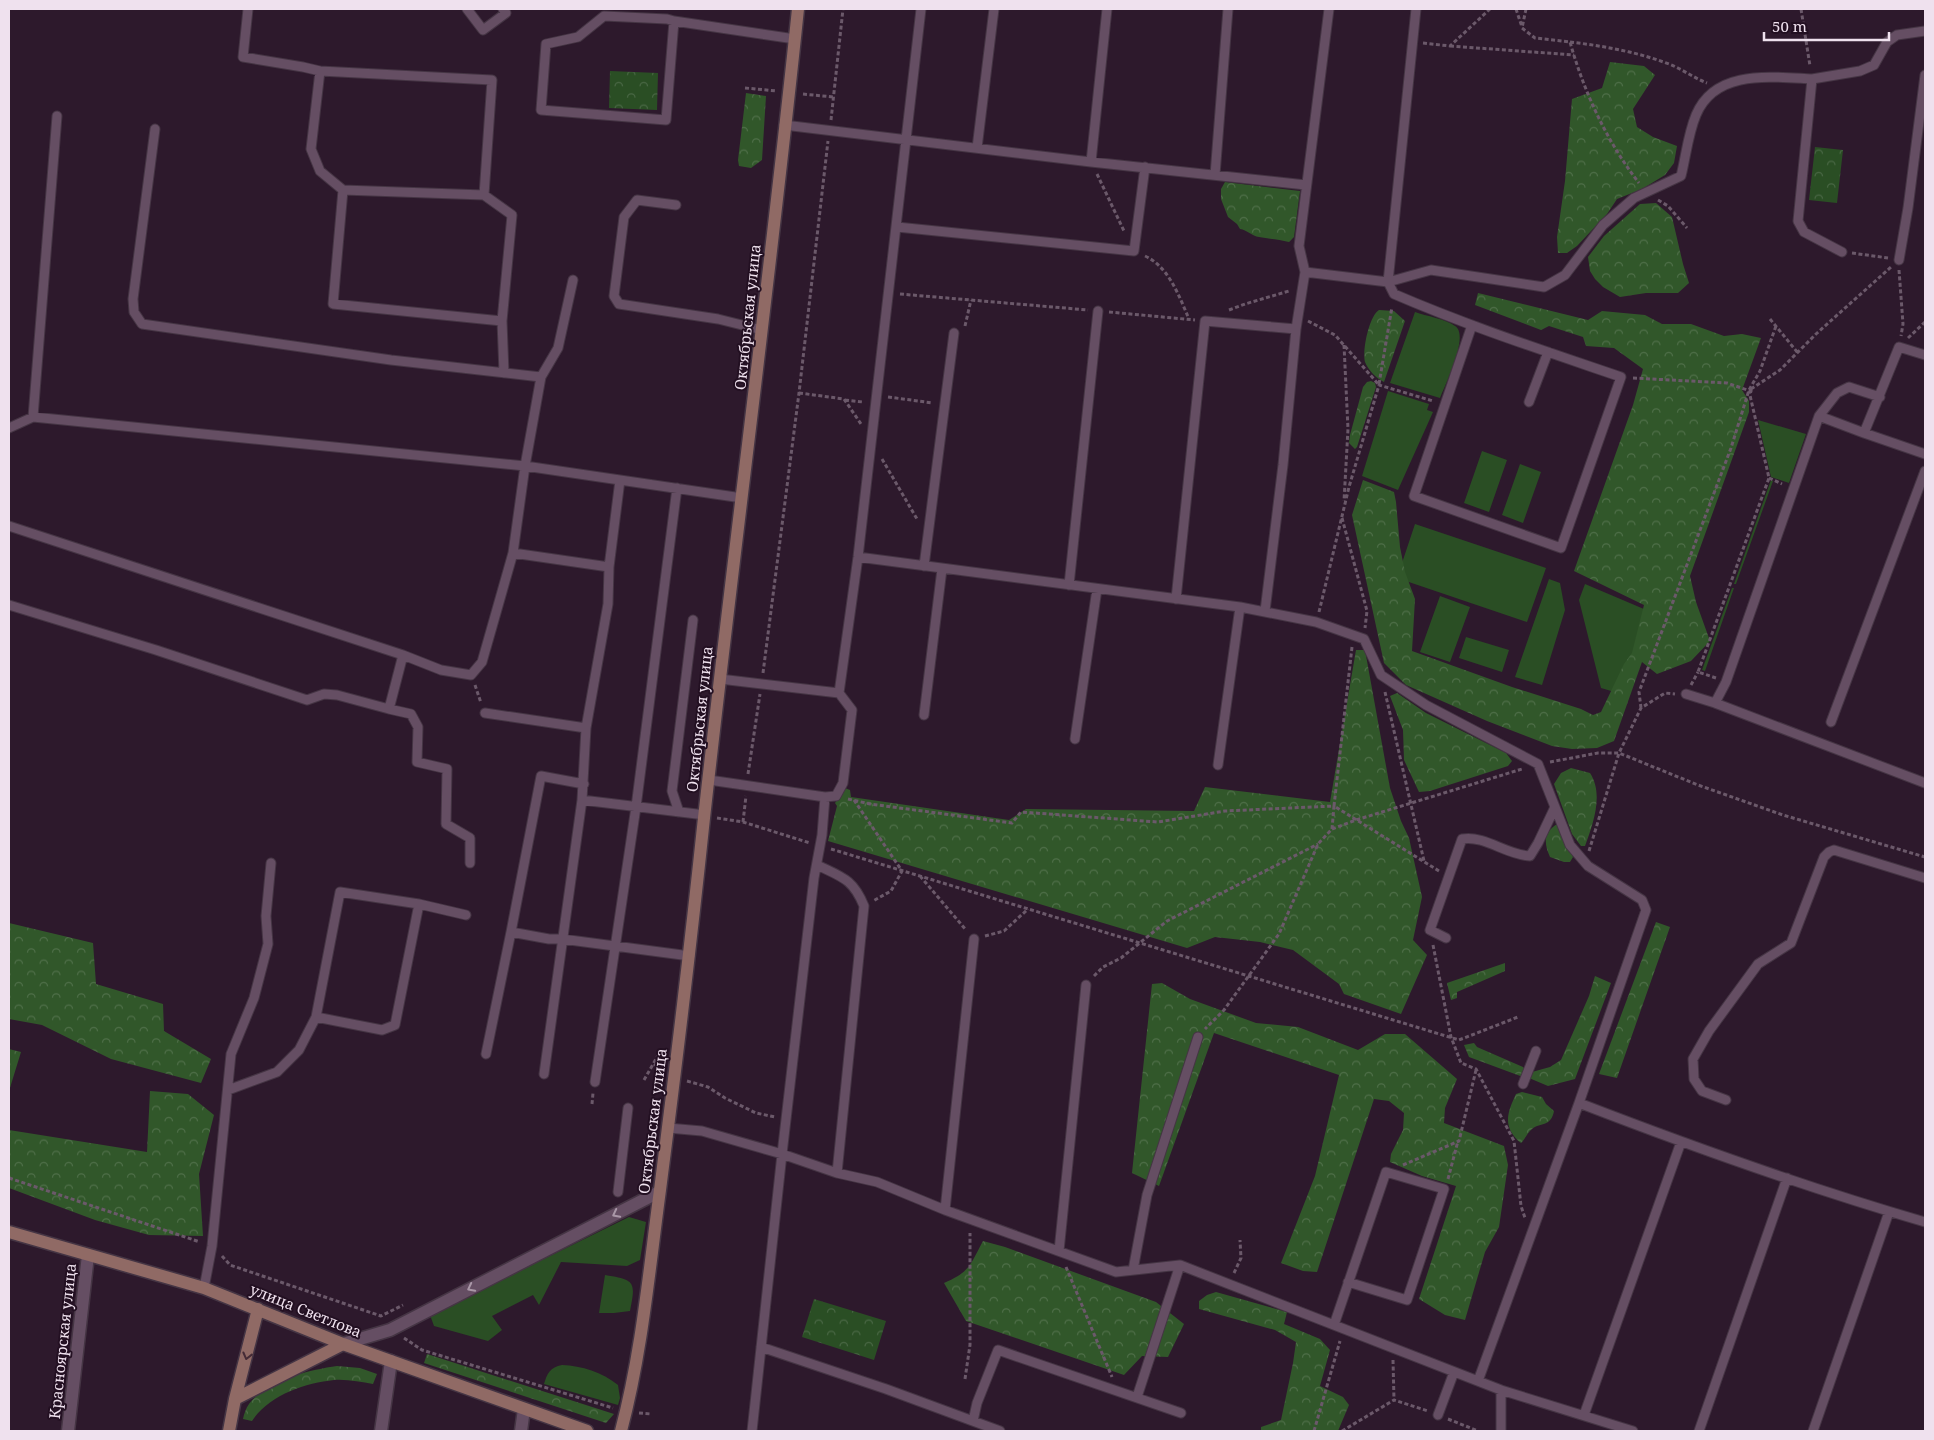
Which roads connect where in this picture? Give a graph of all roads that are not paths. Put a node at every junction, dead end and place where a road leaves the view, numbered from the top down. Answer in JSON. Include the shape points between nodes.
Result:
{"nodes":[{"id":1,"x":248,"y":9,"type":"edge"},
{"id":2,"x":467,"y":9,"type":"edge"},
{"id":3,"x":503,"y":9,"type":"edge"},
{"id":4,"x":798,"y":9,"type":"edge"},
{"id":5,"x":921,"y":9,"type":"edge"},
{"id":6,"x":994,"y":9,"type":"edge"},
{"id":7,"x":1107,"y":9,"type":"edge"},
{"id":8,"x":1228,"y":9,"type":"edge"},
{"id":9,"x":1329,"y":9,"type":"edge"},
{"id":10,"x":1416,"y":9,"type":"edge"},
{"id":11,"x":674,"y":21,"type":"junction"},
{"id":12,"x":1925,"y":32,"type":"edge"},
{"id":13,"x":795,"y":39,"type":"junction"},
{"id":14,"x":320,"y":71,"type":"junction"},
{"id":15,"x":1925,"y":75,"type":"edge"},
{"id":16,"x":1812,"y":79,"type":"junction"},
{"id":17,"x":57,"y":116,"type":"dead end"},
{"id":18,"x":784,"y":124,"type":"junction"},
{"id":19,"x":155,"y":129,"type":"dead end"},
{"id":20,"x":905,"y":140,"type":"junction"},
{"id":21,"x":977,"y":148,"type":"junction"},
{"id":22,"x":1091,"y":162,"type":"junction"},
{"id":23,"x":1145,"y":167,"type":"junction"},
{"id":24,"x":1215,"y":175,"type":"junction"},
{"id":25,"x":1306,"y":185,"type":"junction"},
{"id":26,"x":343,"y":190,"type":"junction"},
{"id":27,"x":484,"y":195,"type":"junction"},
{"id":28,"x":676,"y":205,"type":"dead end"},
{"id":29,"x":897,"y":227,"type":"junction"},
{"id":30,"x":1842,"y":252,"type":"road end"},
{"id":31,"x":1898,"y":260,"type":"road end"},
{"id":32,"x":1306,"y":272,"type":"junction"},
{"id":33,"x":573,"y":280,"type":"dead end"},
{"id":34,"x":1388,"y":282,"type":"junction"},
{"id":35,"x":1098,"y":311,"type":"road end"},
{"id":36,"x":502,"y":321,"type":"junction"},
{"id":37,"x":1472,"y":326,"type":"junction"},
{"id":38,"x":1296,"y":329,"type":"junction"},
{"id":39,"x":762,"y":330,"type":"junction"},
{"id":40,"x":954,"y":333,"type":"road end"},
{"id":41,"x":1548,"y":352,"type":"junction"},
{"id":42,"x":1925,"y":355,"type":"edge"},
{"id":43,"x":504,"y":373,"type":"junction"},
{"id":44,"x":541,"y":377,"type":"junction"},
{"id":45,"x":1880,"y":397,"type":"junction"},
{"id":46,"x":1529,"y":402,"type":"dead end"},
{"id":47,"x":1819,"y":416,"type":"junction"},
{"id":48,"x":33,"y":417,"type":"junction"},
{"id":49,"x":9,"y":428,"type":"edge"},
{"id":50,"x":1864,"y":433,"type":"junction"},
{"id":51,"x":1925,"y":454,"type":"edge"},
{"id":52,"x":525,"y":466,"type":"junction"},
{"id":53,"x":1925,"y":471,"type":"edge"},
{"id":54,"x":620,"y":480,"type":"junction"},
{"id":55,"x":677,"y":488,"type":"junction"},
{"id":56,"x":742,"y":498,"type":"junction"},
{"id":57,"x":9,"y":526,"type":"edge"},
{"id":58,"x":513,"y":553,"type":"junction"},
{"id":59,"x":858,"y":557,"type":"junction"},
{"id":60,"x":924,"y":566,"type":"junction"},
{"id":61,"x":609,"y":568,"type":"junction"},
{"id":62,"x":942,"y":568,"type":"junction"},
{"id":63,"x":1070,"y":585,"type":"junction"},
{"id":64,"x":1097,"y":589,"type":"junction"},
{"id":65,"x":1176,"y":599,"type":"junction"},
{"id":66,"x":9,"y":605,"type":"edge"},
{"id":67,"x":1240,"y":607,"type":"junction"},
{"id":68,"x":1264,"y":611,"type":"junction"},
{"id":69,"x":693,"y":620,"type":"dead end"},
{"id":70,"x":403,"y":655,"type":"junction"},
{"id":71,"x":720,"y":679,"type":"junction"},
{"id":72,"x":839,"y":693,"type":"junction"},
{"id":73,"x":1686,"y":694,"type":"dead end"},
{"id":74,"x":1715,"y":703,"type":"junction"},
{"id":75,"x":389,"y":709,"type":"junction"},
{"id":76,"x":485,"y":713,"type":"road end"},
{"id":77,"x":924,"y":715,"type":"dead end"},
{"id":78,"x":1831,"y":722,"type":"dead end"},
{"id":79,"x":586,"y":728,"type":"junction"},
{"id":80,"x":1075,"y":739,"type":"dead end"},
{"id":81,"x":1218,"y":765,"type":"dead end"},
{"id":82,"x":709,"y":780,"type":"junction"},
{"id":83,"x":1925,"y":783,"type":"edge"},
{"id":84,"x":584,"y":784,"type":"junction"},
{"id":85,"x":825,"y":797,"type":"junction"},
{"id":86,"x":582,"y":800,"type":"junction"},
{"id":87,"x":1555,"y":806,"type":"junction"},
{"id":88,"x":636,"y":807,"type":"junction"},
{"id":89,"x":678,"y":812,"type":"junction"},
{"id":90,"x":704,"y":815,"type":"junction"},
{"id":91,"x":271,"y":863,"type":"dead end"},
{"id":92,"x":470,"y":863,"type":"dead end"},
{"id":93,"x":817,"y":864,"type":"junction"},
{"id":94,"x":1925,"y":878,"type":"edge"},
{"id":95,"x":418,"y":904,"type":"junction"},
{"id":96,"x":466,"y":915,"type":"dead end"},
{"id":97,"x":511,"y":932,"type":"junction"},
{"id":98,"x":1446,"y":938,"type":"dead end"},
{"id":99,"x":562,"y":939,"type":"junction"},
{"id":100,"x":974,"y":939,"type":"road end"},
{"id":101,"x":614,"y":945,"type":"junction"},
{"id":102,"x":690,"y":956,"type":"junction"},
{"id":103,"x":1086,"y":985,"type":"road end"},
{"id":104,"x":316,"y":1017,"type":"junction"},
{"id":105,"x":1198,"y":1037,"type":"road end"},
{"id":106,"x":1536,"y":1051,"type":"dead end"},
{"id":107,"x":486,"y":1054,"type":"dead end"},
{"id":108,"x":544,"y":1074,"type":"dead end"},
{"id":109,"x":594,"y":1082,"type":"dead end"},
{"id":110,"x":1523,"y":1084,"type":"dead end"},
{"id":111,"x":228,"y":1090,"type":"junction"},
{"id":112,"x":1726,"y":1100,"type":"dead end"},
{"id":113,"x":1579,"y":1104,"type":"junction"},
{"id":114,"x":628,"y":1108,"type":"dead end"},
{"id":115,"x":668,"y":1128,"type":"junction"},
{"id":116,"x":1681,"y":1142,"type":"junction"},
{"id":117,"x":782,"y":1154,"type":"junction"},
{"id":118,"x":836,"y":1172,"type":"junction"},
{"id":119,"x":1787,"y":1178,"type":"junction"},
{"id":120,"x":618,"y":1192,"type":"dead end"},
{"id":121,"x":659,"y":1192,"type":"junction"},
{"id":122,"x":945,"y":1210,"type":"junction"},
{"id":123,"x":1889,"y":1212,"type":"junction"},
{"id":124,"x":1925,"y":1222,"type":"edge"},
{"id":125,"x":9,"y":1232,"type":"edge"},
{"id":126,"x":1059,"y":1251,"type":"junction"},
{"id":127,"x":88,"y":1255,"type":"junction"},
{"id":128,"x":1180,"y":1265,"type":"junction"},
{"id":129,"x":1133,"y":1270,"type":"junction"},
{"id":130,"x":1348,"y":1282,"type":"junction"},
{"id":131,"x":204,"y":1288,"type":"junction"},
{"id":132,"x":258,"y":1309,"type":"junction"},
{"id":133,"x":1334,"y":1325,"type":"junction"},
{"id":134,"x":343,"y":1344,"type":"junction"},
{"id":135,"x":761,"y":1347,"type":"junction"},
{"id":136,"x":390,"y":1361,"type":"junction"},
{"id":137,"x":1454,"y":1372,"type":"junction"},
{"id":138,"x":1478,"y":1381,"type":"junction"},
{"id":139,"x":1501,"y":1390,"type":"junction"},
{"id":140,"x":1137,"y":1397,"type":"junction"},
{"id":141,"x":235,"y":1399,"type":"junction"},
{"id":142,"x":524,"y":1409,"type":"junction"},
{"id":143,"x":1181,"y":1412,"type":"dead end"},
{"id":144,"x":1438,"y":1414,"type":"road end"},
{"id":145,"x":1584,"y":1415,"type":"junction"},
{"id":146,"x":973,"y":1421,"type":"junction"},
{"id":147,"x":68,"y":1431,"type":"edge"},
{"id":148,"x":229,"y":1431,"type":"edge"},
{"id":149,"x":381,"y":1431,"type":"edge"},
{"id":150,"x":521,"y":1431,"type":"edge"},
{"id":151,"x":587,"y":1431,"type":"edge"},
{"id":152,"x":620,"y":1431,"type":"edge"},
{"id":153,"x":752,"y":1431,"type":"edge"},
{"id":154,"x":1000,"y":1431,"type":"edge"},
{"id":155,"x":1501,"y":1431,"type":"edge"},
{"id":156,"x":1633,"y":1431,"type":"edge"},
{"id":157,"x":1699,"y":1431,"type":"edge"},
{"id":158,"x":1813,"y":1431,"type":"edge"}],
"edges":[{"from":1,"to":14,"type":"lane","via":[[243,57]]},
{"from":2,"to":3,"type":"lane","via":[[483,30],[506,13]]},
{"from":4,"to":13,"type":"main road","name":"Октябрьская улица"},
{"from":5,"to":20,"type":"lane"},
{"from":6,"to":21,"type":"lane"},
{"from":7,"to":22,"type":"lane"},
{"from":8,"to":24,"type":"lane"},
{"from":9,"to":25,"type":"lane"},
{"from":10,"to":34,"type":"lane"},
{"from":11,"to":11,"type":"lane","via":[[666,120],[541,110],[546,44],[578,37],[604,16]]},
{"from":11,"to":13,"type":"lane"},
{"from":12,"to":16,"type":"lane","via":[[1897,35],[1887,42],[1874,64],[1860,72]]},
{"from":13,"to":18,"type":"main road","name":"Октябрьская улица"},
{"from":14,"to":26,"type":"lane","via":[[311,149],[320,171]]},
{"from":14,"to":27,"type":"lane","via":[[492,80]]},
{"from":15,"to":31,"type":"lane"},
{"from":16,"to":30,"type":"lane","via":[[1798,221],[1804,232]]},
{"from":16,"to":34,"type":"lane","via":[[1760,77],[1732,81],[1719,88],[1704,100],[1695,116],[1681,176],[1634,198],[1603,225],[1565,275],[1544,287],[1431,270]]},
{"from":17,"to":48,"type":"lane"},
{"from":18,"to":20,"type":"lane"},
{"from":18,"to":39,"type":"main road","name":"Октябрьская улица"},
{"from":19,"to":43,"type":"lane","via":[[133,299],[134,312],[142,324]]},
{"from":20,"to":21,"type":"lane"},
{"from":20,"to":29,"type":"lane"},
{"from":21,"to":22,"type":"lane"},
{"from":22,"to":23,"type":"lane"},
{"from":23,"to":24,"type":"lane"},
{"from":23,"to":29,"type":"lane","via":[[1134,251]]},
{"from":24,"to":25,"type":"lane"},
{"from":25,"to":32,"type":"lane","via":[[1299,246]]},
{"from":26,"to":27,"type":"lane"},
{"from":26,"to":36,"type":"lane","via":[[333,304]]},
{"from":27,"to":36,"type":"lane","via":[[512,215]]},
{"from":28,"to":39,"type":"lane","via":[[637,200],[624,217],[614,296],[619,304],[718,319]]},
{"from":29,"to":59,"type":"lane"},
{"from":32,"to":34,"type":"lane"},
{"from":32,"to":38,"type":"lane"},
{"from":33,"to":44,"type":"lane","via":[[558,348]]},
{"from":34,"to":37,"type":"lane","via":[[1394,294]]},
{"from":35,"to":63,"type":"lane"},
{"from":36,"to":43,"type":"lane"},
{"from":37,"to":41,"type":"lane"},
{"from":37,"to":41,"type":"lane","via":[[1414,496],[1561,548],[1621,377]]},
{"from":38,"to":65,"type":"lane","via":[[1205,321]]},
{"from":38,"to":68,"type":"lane"},
{"from":39,"to":56,"type":"main road","name":"Октябрьская улица"},
{"from":40,"to":60,"type":"lane"},
{"from":41,"to":46,"type":"lane"},
{"from":42,"to":45,"type":"lane","via":[[1899,347]]},
{"from":43,"to":44,"type":"lane"},
{"from":44,"to":52,"type":"lane"},
{"from":45,"to":47,"type":"lane","via":[[1848,387],[1837,393]]},
{"from":45,"to":50,"type":"lane"},
{"from":47,"to":50,"type":"lane"},
{"from":47,"to":74,"type":"lane","via":[[1726,682]]},
{"from":48,"to":49,"type":"lane"},
{"from":48,"to":52,"type":"lane"},
{"from":50,"to":51,"type":"lane"},
{"from":52,"to":54,"type":"lane"},
{"from":52,"to":58,"type":"lane"},
{"from":53,"to":78,"type":"lane"},
{"from":54,"to":55,"type":"lane"},
{"from":54,"to":61,"type":"lane"},
{"from":55,"to":56,"type":"lane"},
{"from":55,"to":88,"type":"lane"},
{"from":56,"to":71,"type":"main road","name":"Октябрьская улица"},
{"from":57,"to":70,"type":"lane"},
{"from":58,"to":61,"type":"lane"},
{"from":58,"to":70,"type":"lane","via":[[482,662],[471,675],[441,670]]},
{"from":59,"to":60,"type":"lane"},
{"from":59,"to":72,"type":"lane"},
{"from":60,"to":62,"type":"lane"},
{"from":61,"to":79,"type":"lane","via":[[608,604]]},
{"from":62,"to":63,"type":"lane"},
{"from":62,"to":77,"type":"lane"},
{"from":63,"to":64,"type":"lane"},
{"from":64,"to":65,"type":"lane"},
{"from":64,"to":80,"type":"lane"},
{"from":65,"to":67,"type":"lane"},
{"from":66,"to":75,"type":"lane","via":[[307,700],[324,694],[337,695]]},
{"from":67,"to":68,"type":"lane"},
{"from":67,"to":81,"type":"lane"},
{"from":68,"to":87,"type":"lane","via":[[1316,622],[1364,639],[1381,676],[1426,706],[1538,764]]},
{"from":69,"to":89,"type":"lane","via":[[672,791]]},
{"from":70,"to":75,"type":"lane"},
{"from":71,"to":72,"type":"lane"},
{"from":71,"to":82,"type":"main road","name":"Октябрьская улица"},
{"from":72,"to":85,"type":"lane","via":[[852,710],[843,783],[836,796]]},
{"from":73,"to":74,"type":"lane"},
{"from":74,"to":83,"type":"lane"},
{"from":75,"to":92,"type":"lane","via":[[411,714],[418,727],[417,762],[447,769],[446,824],[470,838]]},
{"from":76,"to":79,"type":"lane"},
{"from":79,"to":84,"type":"lane"},
{"from":82,"to":85,"type":"lane"},
{"from":82,"to":90,"type":"main road","name":"Октябрьская улица"},
{"from":84,"to":86,"type":"lane"},
{"from":84,"to":97,"type":"lane","via":[[541,776]]},
{"from":85,"to":93,"type":"lane"},
{"from":86,"to":88,"type":"lane"},
{"from":86,"to":99,"type":"lane"},
{"from":87,"to":98,"type":"lane","via":[[1530,856],[1517,855],[1473,837],[1462,839],[1430,930]]},
{"from":87,"to":113,"type":"lane","via":[[1570,845],[1588,866],[1642,900],[1646,910]]},
{"from":88,"to":89,"type":"lane"},
{"from":88,"to":101,"type":"lane"},
{"from":89,"to":90,"type":"lane"},
{"from":90,"to":102,"type":"main road","name":"Октябрьская улица"},
{"from":91,"to":111,"type":"lane","via":[[266,916],[268,944],[254,998],[231,1054]]},
{"from":93,"to":117,"type":"lane"},
{"from":93,"to":118,"type":"lane","via":[[846,879],[858,891],[864,906]]},
{"from":94,"to":112,"type":"lane","via":[[1834,850],[1824,856],[1791,943],[1758,964],[1693,1059],[1694,1079],[1702,1091]]},
{"from":95,"to":96,"type":"lane"},
{"from":95,"to":104,"type":"lane","via":[[395,1024],[382,1030]]},
{"from":95,"to":104,"type":"lane","via":[[340,892]]},
{"from":97,"to":99,"type":"lane"},
{"from":97,"to":107,"type":"lane"},
{"from":99,"to":101,"type":"lane"},
{"from":99,"to":108,"type":"lane"},
{"from":100,"to":122,"type":"lane"},
{"from":101,"to":102,"type":"lane"},
{"from":101,"to":109,"type":"lane"},
{"from":102,"to":115,"type":"main road","name":"Октябрьская улица"},
{"from":103,"to":126,"type":"lane"},
{"from":104,"to":111,"type":"lane","via":[[299,1050],[277,1072]]},
{"from":105,"to":129,"type":"lane","via":[[1147,1196]]},
{"from":106,"to":110,"type":"lane"},
{"from":111,"to":131,"type":"lane","via":[[212,1246]]},
{"from":113,"to":116,"type":"lane"},
{"from":113,"to":138,"type":"lane"},
{"from":114,"to":120,"type":"lane"},
{"from":115,"to":117,"type":"lane","via":[[702,1131]]},
{"from":115,"to":121,"type":"main road","name":"Октябрьская улица"},
{"from":116,"to":119,"type":"lane"},
{"from":116,"to":145,"type":"lane"},
{"from":117,"to":118,"type":"lane"},
{"from":117,"to":135,"type":"lane"},
{"from":118,"to":122,"type":"lane","via":[[877,1182]]},
{"from":119,"to":123,"type":"lane"},
{"from":119,"to":157,"type":"lane"},
{"from":121,"to":134,"type":"street","one_way":true,"via":[[390,1330]]},
{"from":121,"to":152,"type":"main road","name":"Октябрьская улица","via":[[644,1320]]},
{"from":122,"to":126,"type":"lane"},
{"from":123,"to":124,"type":"lane"},
{"from":123,"to":158,"type":"lane"},
{"from":125,"to":127,"type":"main road","name":"улица Светлова"},
{"from":126,"to":129,"type":"lane","via":[[1116,1272]]},
{"from":127,"to":131,"type":"main road","name":"улица Светлова"},
{"from":127,"to":147,"type":"street","name":"Красноярская улица"},
{"from":128,"to":129,"type":"lane"},
{"from":128,"to":133,"type":"lane"},
{"from":128,"to":140,"type":"lane"},
{"from":130,"to":130,"type":"lane","via":[[1386,1172],[1444,1190],[1407,1300]]},
{"from":130,"to":133,"type":"lane"},
{"from":131,"to":132,"type":"main road","name":"улица Светлова"},
{"from":132,"to":134,"type":"main road","name":"улица Светлова"},
{"from":132,"to":141,"type":"main road","one_way":true},
{"from":133,"to":137,"type":"lane"},
{"from":134,"to":136,"type":"main road","name":"улица Светлова"},
{"from":134,"to":141,"type":"main road"},
{"from":135,"to":146,"type":"lane"},
{"from":135,"to":153,"type":"lane"},
{"from":136,"to":142,"type":"main road","name":"улица Светлова"},
{"from":136,"to":149,"type":"street"},
{"from":137,"to":138,"type":"lane"},
{"from":137,"to":144,"type":"lane"},
{"from":138,"to":139,"type":"lane"},
{"from":139,"to":145,"type":"lane"},
{"from":139,"to":155,"type":"lane"},
{"from":140,"to":143,"type":"lane"},
{"from":140,"to":146,"type":"lane","via":[[998,1350]]},
{"from":141,"to":148,"type":"main road"},
{"from":142,"to":150,"type":"street"},
{"from":142,"to":151,"type":"main road","name":"улица Светлова"},
{"from":145,"to":156,"type":"lane"},
{"from":146,"to":154,"type":"lane"}]}
